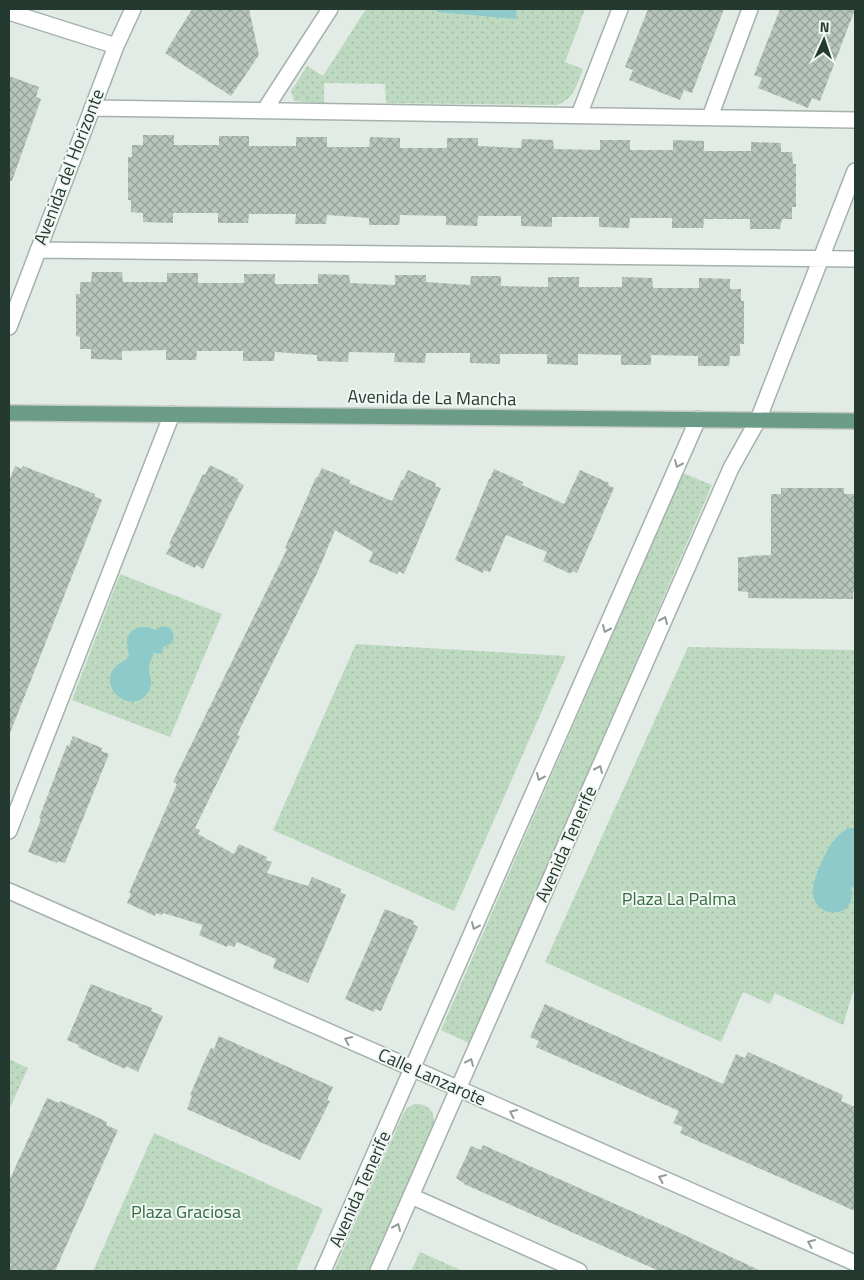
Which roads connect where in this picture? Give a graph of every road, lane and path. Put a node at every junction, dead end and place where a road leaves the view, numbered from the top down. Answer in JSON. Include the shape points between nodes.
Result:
{"nodes":[{"id":1,"x":133,"y":9,"type":"edge"},
{"id":2,"x":330,"y":9,"type":"edge"},
{"id":3,"x":620,"y":9,"type":"edge"},
{"id":4,"x":750,"y":9,"type":"edge"},
{"id":5,"x":9,"y":12,"type":"edge"},
{"id":6,"x":116,"y":46,"type":"junction"},
{"id":7,"x":92,"y":108,"type":"junction"},
{"id":8,"x":264,"y":111,"type":"junction"},
{"id":9,"x":579,"y":115,"type":"junction"},
{"id":10,"x":710,"y":117,"type":"junction"},
{"id":11,"x":855,"y":120,"type":"edge"},
{"id":12,"x":855,"y":171,"type":"edge"},
{"id":13,"x":38,"y":250,"type":"junction"},
{"id":14,"x":822,"y":259,"type":"junction"},
{"id":15,"x":855,"y":259,"type":"edge"},
{"id":16,"x":9,"y":327,"type":"edge"},
{"id":17,"x":9,"y":413,"type":"edge"},
{"id":18,"x":172,"y":414,"type":"junction"},
{"id":19,"x":698,"y":419,"type":"junction"},
{"id":20,"x":758,"y":420,"type":"junction"},
{"id":21,"x":855,"y":421,"type":"edge"},
{"id":22,"x":9,"y":831,"type":"edge"},
{"id":23,"x":9,"y":891,"type":"edge"},
{"id":24,"x":412,"y":1068,"type":"junction"},
{"id":25,"x":458,"y":1088,"type":"junction"},
{"id":26,"x":411,"y":1196,"type":"junction"},
{"id":27,"x":855,"y":1263,"type":"edge"},
{"id":28,"x":323,"y":1271,"type":"edge"},
{"id":29,"x":378,"y":1271,"type":"edge"},
{"id":30,"x":578,"y":1271,"type":"edge"}],
"edges":[{"from":1,"to":6,"type":"street","name":"Avenida del Horizonte"},
{"from":2,"to":8,"type":"street"},
{"from":3,"to":9,"type":"street"},
{"from":4,"to":10,"type":"street"},
{"from":5,"to":6,"type":"street"},
{"from":6,"to":7,"type":"street","name":"Avenida del Horizonte"},
{"from":7,"to":8,"type":"street"},
{"from":7,"to":13,"type":"street","name":"Avenida del Horizonte"},
{"from":8,"to":9,"type":"street"},
{"from":9,"to":10,"type":"street"},
{"from":10,"to":11,"type":"street"},
{"from":12,"to":14,"type":"street","name":"Avenida Tenerife"},
{"from":13,"to":14,"type":"street"},
{"from":13,"to":16,"type":"street","name":"Avenida del Horizonte"},
{"from":14,"to":15,"type":"street"},
{"from":14,"to":20,"type":"street","name":"Avenida Tenerife"},
{"from":17,"to":18,"type":"main road","name":"Avenida de La Mancha"},
{"from":18,"to":19,"type":"main road","name":"Avenida de La Mancha"},
{"from":18,"to":22,"type":"street"},
{"from":19,"to":20,"type":"main road","name":"Avenida de La Mancha"},
{"from":19,"to":24,"type":"street","name":"Avenida Tenerife","one_way":true},
{"from":20,"to":21,"type":"main road","name":"Avenida de La Mancha"},
{"from":25,"to":20,"type":"street","name":"Avenida Tenerife","one_way":true,"via":[[731,468]]},
{"from":24,"to":23,"type":"street","name":"Calle Lanzarote","one_way":true},
{"from":24,"to":25,"type":"street","name":"Calle Lanzarote"},
{"from":24,"to":28,"type":"street","name":"Avenida Tenerife"},
{"from":25,"to":26,"type":"street","name":"Avenida Tenerife"},
{"from":27,"to":25,"type":"street","name":"Calle Lanzarote","one_way":true},
{"from":29,"to":26,"type":"street","name":"Avenida Tenerife","one_way":true},
{"from":26,"to":30,"type":"street"}]}
